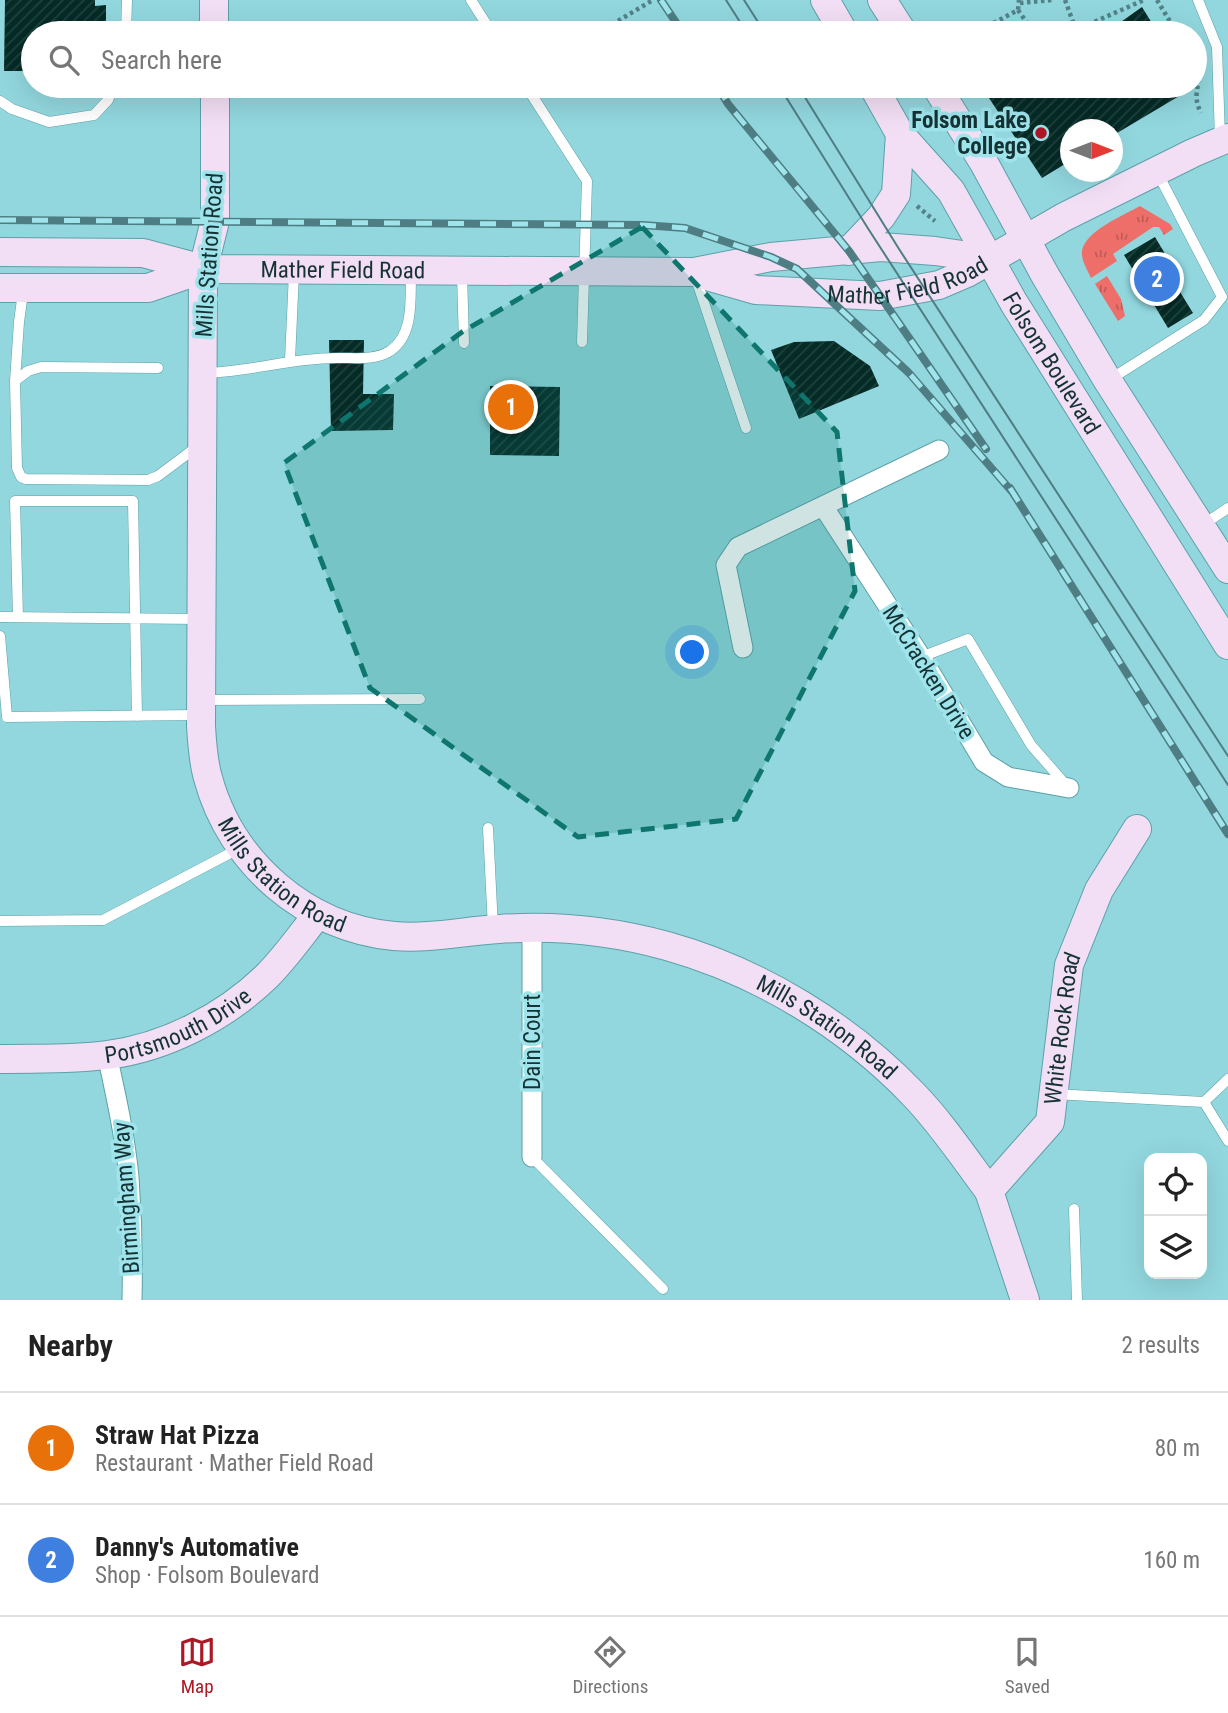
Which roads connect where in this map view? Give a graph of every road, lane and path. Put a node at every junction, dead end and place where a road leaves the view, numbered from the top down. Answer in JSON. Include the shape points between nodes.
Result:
{"nodes":[{"id":1,"x":127,"y":0,"type":"edge"},
{"id":2,"x":214,"y":0,"type":"edge"},
{"id":3,"x":471,"y":0,"type":"edge"},
{"id":4,"x":653,"y":0,"type":"edge"},
{"id":5,"x":825,"y":0,"type":"edge"},
{"id":6,"x":882,"y":0,"type":"edge"},
{"id":7,"x":1052,"y":0,"type":"edge"},
{"id":8,"x":1065,"y":0,"type":"edge"},
{"id":9,"x":1144,"y":0,"type":"edge"},
{"id":10,"x":1157,"y":0,"type":"edge"},
{"id":11,"x":1198,"y":0,"type":"edge"},
{"id":12,"x":1019,"y":2,"type":"edge"},
{"id":13,"x":1018,"y":10,"type":"junction"},
{"id":14,"x":126,"y":21,"type":"edge"},
{"id":15,"x":214,"y":21,"type":"edge"},
{"id":16,"x":484,"y":21,"type":"edge"},
{"id":17,"x":616,"y":21,"type":"edge"},
{"id":18,"x":837,"y":21,"type":"edge"},
{"id":19,"x":895,"y":21,"type":"edge"},
{"id":20,"x":997,"y":21,"type":"edge"},
{"id":21,"x":1026,"y":21,"type":"edge"},
{"id":22,"x":1073,"y":21,"type":"edge"},
{"id":23,"x":1096,"y":21,"type":"edge"},
{"id":24,"x":1170,"y":21,"type":"edge"},
{"id":25,"x":1206,"y":21,"type":"edge"},
{"id":26,"x":1207,"y":22,"type":"edge"},
{"id":27,"x":109,"y":98,"type":"edge"},
{"id":28,"x":215,"y":98,"type":"edge"},
{"id":29,"x":534,"y":98,"type":"edge"},
{"id":30,"x":880,"y":98,"type":"edge"},
{"id":31,"x":943,"y":98,"type":"edge"},
{"id":32,"x":1195,"y":98,"type":"edge"},
{"id":33,"x":0,"y":101,"type":"edge"},
{"id":34,"x":1202,"y":114,"type":"dead end"},
{"id":35,"x":900,"y":134,"type":"junction"},
{"id":36,"x":1224,"y":140,"type":"edge"},
{"id":37,"x":1157,"y":171,"type":"junction"},
{"id":38,"x":911,"y":201,"type":"dead end"},
{"id":39,"x":934,"y":222,"type":"dead end"},
{"id":40,"x":1025,"y":238,"type":"junction"},
{"id":41,"x":849,"y":251,"type":"junction"},
{"id":42,"x":0,"y":252,"type":"edge"},
{"id":43,"x":990,"y":259,"type":"junction"},
{"id":44,"x":203,"y":269,"type":"junction"},
{"id":45,"x":294,"y":270,"type":"junction"},
{"id":46,"x":411,"y":270,"type":"junction"},
{"id":47,"x":583,"y":270,"type":"junction"},
{"id":48,"x":462,"y":271,"type":"junction"},
{"id":49,"x":694,"y":272,"type":"junction"},
{"id":50,"x":12,"y":288,"type":"edge"},
{"id":51,"x":582,"y":342,"type":"dead end"},
{"id":52,"x":464,"y":343,"type":"dead end"},
{"id":53,"x":290,"y":360,"type":"junction"},
{"id":54,"x":158,"y":368,"type":"dead end"},
{"id":55,"x":202,"y":373,"type":"junction"},
{"id":56,"x":15,"y":381,"type":"junction"},
{"id":57,"x":1108,"y":381,"type":"junction"},
{"id":58,"x":746,"y":428,"type":"dead end"},
{"id":59,"x":202,"y":444,"type":"junction"},
{"id":60,"x":939,"y":450,"type":"dead end"},
{"id":61,"x":823,"y":506,"type":"junction"},
{"id":62,"x":1228,"y":508,"type":"edge"},
{"id":63,"x":1200,"y":526,"type":"junction"},
{"id":64,"x":1228,"y":569,"type":"edge"},
{"id":65,"x":0,"y":617,"type":"edge"},
{"id":66,"x":18,"y":617,"type":"junction"},
{"id":67,"x":134,"y":618,"type":"junction"},
{"id":68,"x":201,"y":619,"type":"junction"},
{"id":69,"x":0,"y":636,"type":"edge"},
{"id":70,"x":1228,"y":645,"type":"edge"},
{"id":71,"x":743,"y":648,"type":"dead end"},
{"id":72,"x":921,"y":657,"type":"junction"},
{"id":73,"x":420,"y":699,"type":"dead end"},
{"id":74,"x":201,"y":707,"type":"junction"},
{"id":75,"x":137,"y":716,"type":"junction"},
{"id":76,"x":1069,"y":788,"type":"joint"},
{"id":77,"x":488,"y":828,"type":"dead end"},
{"id":78,"x":1137,"y":830,"type":"dead end"},
{"id":79,"x":240,"y":848,"type":"junction"},
{"id":80,"x":318,"y":914,"type":"junction"},
{"id":81,"x":0,"y":921,"type":"edge"},
{"id":82,"x":532,"y":928,"type":"junction"},
{"id":83,"x":493,"y":929,"type":"junction"},
{"id":84,"x":107,"y":1055,"type":"junction"},
{"id":85,"x":0,"y":1059,"type":"edge"},
{"id":86,"x":1228,"y":1079,"type":"edge"},
{"id":87,"x":1054,"y":1094,"type":"junction"},
{"id":88,"x":1204,"y":1102,"type":"junction"},
{"id":89,"x":1228,"y":1141,"type":"edge"},
{"id":90,"x":532,"y":1157,"type":"joint"},
{"id":91,"x":989,"y":1191,"type":"junction"},
{"id":92,"x":1073,"y":1209,"type":"dead end"},
{"id":93,"x":663,"y":1289,"type":"dead end"},
{"id":94,"x":132,"y":1300,"type":"edge"},
{"id":95,"x":1025,"y":1300,"type":"edge"},
{"id":96,"x":1077,"y":1300,"type":"edge"}],
"edges":[{"from":1,"to":14,"type":"lane"},
{"from":2,"to":15,"type":"main road"},
{"from":3,"to":16,"type":"lane"},
{"from":4,"to":17,"type":"path"},
{"from":5,"to":18,"type":"main road"},
{"from":6,"to":19,"type":"main road"},
{"from":7,"to":12,"type":"path"},
{"from":8,"to":22,"type":"path"},
{"from":9,"to":23,"type":"path"},
{"from":10,"to":24,"type":"path"},
{"from":11,"to":25,"type":"lane"},
{"from":12,"to":13,"type":"path"},
{"from":13,"to":20,"type":"path"},
{"from":13,"to":21,"type":"path"},
{"from":26,"to":36,"type":"lane","via":[[1217,47]]},
{"from":27,"to":33,"type":"lane","via":[[93,115],[49,122]]},
{"from":28,"to":44,"type":"main road","name":"Mills Station Road","via":[[215,222]]},
{"from":29,"to":47,"type":"lane","via":[[587,181]]},
{"from":30,"to":35,"type":"main road","name":"Folsom Boulevard"},
{"from":31,"to":40,"type":"main road","name":"Folsom Boulevard"},
{"from":32,"to":34,"type":"path"},
{"from":35,"to":41,"type":"main road","via":[[896,194]]},
{"from":35,"to":43,"type":"main road","name":"Folsom Boulevard","via":[[951,191]]},
{"from":36,"to":37,"type":"main road"},
{"from":37,"to":40,"type":"main road"},
{"from":37,"to":57,"type":"lane","via":[[1222,296],[1204,320]]},
{"from":38,"to":39,"type":"path"},
{"from":40,"to":43,"type":"main road"},
{"from":40,"to":57,"type":"main road","name":"Folsom Boulevard"},
{"from":41,"to":43,"type":"main road","name":"Mather Field Road","via":[[890,248]]},
{"from":41,"to":49,"type":"main road","name":"Mather Field Road","via":[[771,257]]},
{"from":42,"to":44,"type":"main road","name":"Mather Field Road","via":[[143,253]]},
{"from":43,"to":49,"type":"main road","name":"Mather Field Road","via":[[939,285],[880,296],[756,290]]},
{"from":43,"to":70,"type":"main road","name":"Folsom Boulevard"},
{"from":44,"to":45,"type":"main road","name":"Mather Field Road"},
{"from":44,"to":50,"type":"main road","name":"Mather Field Road","via":[[148,288]]},
{"from":44,"to":55,"type":"main road","name":"Mills Station Road"},
{"from":45,"to":46,"type":"main road","name":"Mather Field Road"},
{"from":45,"to":53,"type":"lane"},
{"from":46,"to":48,"type":"main road","name":"Mather Field Road"},
{"from":46,"to":53,"type":"lane","via":[[410,322],[390,351],[370,358]]},
{"from":47,"to":48,"type":"main road","name":"Mather Field Road"},
{"from":47,"to":49,"type":"main road","name":"Mather Field Road"},
{"from":47,"to":51,"type":"lane"},
{"from":48,"to":52,"type":"lane"},
{"from":49,"to":58,"type":"lane"},
{"from":50,"to":56,"type":"lane","via":[[19,322]]},
{"from":53,"to":55,"type":"lane","via":[[264,368]]},
{"from":54,"to":56,"type":"lane","via":[[41,368]]},
{"from":55,"to":59,"type":"main road","name":"Mills Station Road"},
{"from":56,"to":59,"type":"lane","via":[[16,468],[26,479],[148,480]]},
{"from":57,"to":63,"type":"main road","name":"Folsom Boulevard"},
{"from":59,"to":68,"type":"main road","name":"Mills Station Road"},
{"from":60,"to":61,"type":"street"},
{"from":61,"to":71,"type":"street","via":[[738,547],[726,565]]},
{"from":61,"to":72,"type":"street","name":"McCracken Drive"},
{"from":62,"to":63,"type":"lane"},
{"from":63,"to":64,"type":"main road","name":"Folsom Boulevard"},
{"from":65,"to":66,"type":"lane"},
{"from":66,"to":67,"type":"lane"},
{"from":66,"to":67,"type":"lane","via":[[15,501],[133,501]]},
{"from":67,"to":68,"type":"lane"},
{"from":67,"to":75,"type":"lane"},
{"from":68,"to":74,"type":"main road","name":"Mills Station Road"},
{"from":69,"to":75,"type":"lane","via":[[7,717]]},
{"from":72,"to":76,"type":"street","name":"McCracken Drive","via":[[984,762],[1008,777]]},
{"from":72,"to":76,"type":"lane","via":[[968,639],[1031,745]]},
{"from":73,"to":74,"type":"lane"},
{"from":74,"to":75,"type":"lane"},
{"from":74,"to":79,"type":"main road","name":"Mills Station Road","via":[[208,777]]},
{"from":77,"to":83,"type":"lane"},
{"from":78,"to":87,"type":"main road","name":"White Rock Road","via":[[1100,890],[1069,965]]},
{"from":79,"to":80,"type":"main road","name":"Mills Station Road","via":[[275,886]]},
{"from":79,"to":81,"type":"lane","via":[[103,920]]},
{"from":80,"to":83,"type":"main road","name":"Mills Station Road","via":[[342,925],[393,936]]},
{"from":80,"to":84,"type":"main road","name":"Portsmouth Drive","via":[[283,959],[225,1009],[180,1034]]},
{"from":82,"to":83,"type":"main road","name":"Mills Station Road"},
{"from":82,"to":90,"type":"street","name":"Dain Court"},
{"from":82,"to":91,"type":"main road","name":"Mills Station Road","via":[[615,934],[667,946],[717,962],[788,997],[874,1058],[915,1095]]},
{"from":84,"to":85,"type":"main road","name":"Portsmouth Drive"},
{"from":84,"to":94,"type":"street","name":"Birmingham Way","via":[[129,1175]]},
{"from":86,"to":88,"type":"lane"},
{"from":87,"to":88,"type":"lane"},
{"from":87,"to":91,"type":"main road","name":"White Rock Road","via":[[1050,1122]]},
{"from":88,"to":89,"type":"lane"},
{"from":90,"to":93,"type":"lane"},
{"from":91,"to":95,"type":"main road"},
{"from":92,"to":96,"type":"lane"}]}
